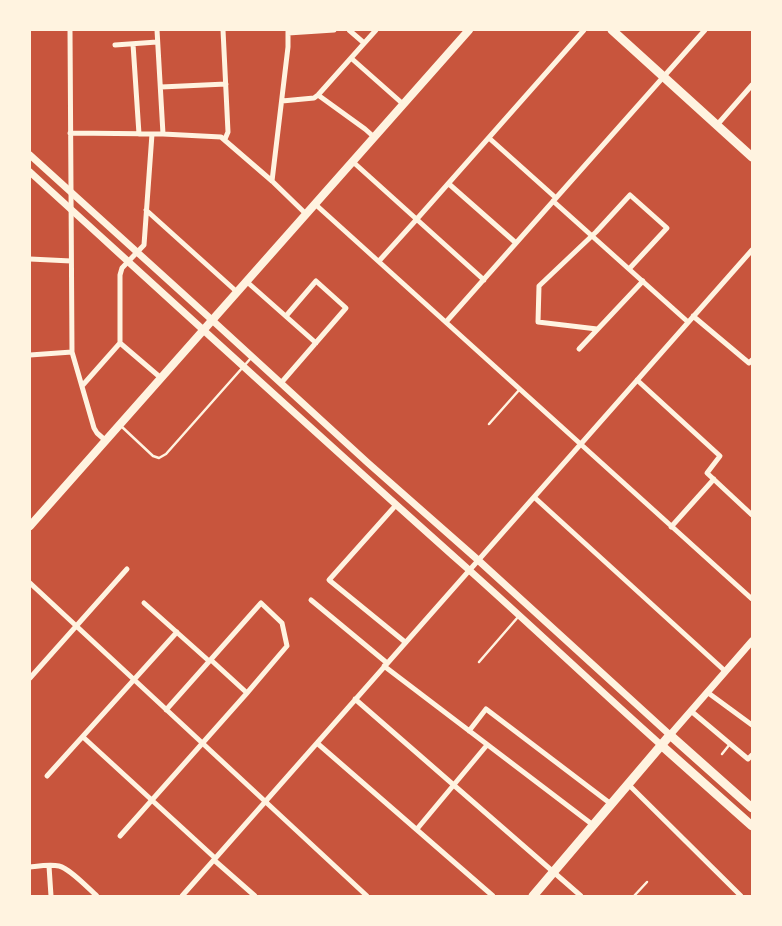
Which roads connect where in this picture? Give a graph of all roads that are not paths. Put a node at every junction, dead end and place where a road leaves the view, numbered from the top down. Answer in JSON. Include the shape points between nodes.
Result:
{"nodes":[{"id":1,"x":70,"y":30,"type":"edge"},
{"id":2,"x":156,"y":30,"type":"edge"},
{"id":3,"x":223,"y":30,"type":"edge"},
{"id":4,"x":334,"y":30,"type":"edge"},
{"id":5,"x":349,"y":30,"type":"edge"},
{"id":6,"x":376,"y":30,"type":"edge"},
{"id":7,"x":468,"y":30,"type":"edge"},
{"id":8,"x":584,"y":30,"type":"edge"},
{"id":9,"x":612,"y":30,"type":"edge"},
{"id":10,"x":704,"y":30,"type":"edge"},
{"id":11,"x":288,"y":32,"type":"edge"},
{"id":12,"x":157,"y":42,"type":"junction"},
{"id":13,"x":133,"y":44,"type":"junction"},
{"id":14,"x":364,"y":44,"type":"junction"},
{"id":15,"x":115,"y":45,"type":"dead end"},
{"id":16,"x":351,"y":58,"type":"junction"},
{"id":17,"x":663,"y":76,"type":"junction"},
{"id":18,"x":226,"y":84,"type":"junction"},
{"id":19,"x":752,"y":85,"type":"edge"},
{"id":20,"x":161,"y":87,"type":"junction"},
{"id":21,"x":318,"y":95,"type":"junction"},
{"id":22,"x":282,"y":101,"type":"junction"},
{"id":23,"x":403,"y":104,"type":"junction"},
{"id":24,"x":717,"y":125,"type":"junction"},
{"id":25,"x":70,"y":133,"type":"junction"},
{"id":26,"x":139,"y":134,"type":"junction"},
{"id":27,"x":152,"y":134,"type":"junction"},
{"id":28,"x":163,"y":134,"type":"junction"},
{"id":29,"x":374,"y":137,"type":"junction"},
{"id":30,"x":489,"y":138,"type":"junction"},
{"id":31,"x":225,"y":139,"type":"junction"},
{"id":32,"x":30,"y":155,"type":"edge"},
{"id":33,"x":752,"y":157,"type":"edge"},
{"id":34,"x":352,"y":161,"type":"junction"},
{"id":35,"x":30,"y":172,"type":"edge"},
{"id":36,"x":272,"y":181,"type":"junction"},
{"id":37,"x":449,"y":184,"type":"junction"},
{"id":38,"x":71,"y":192,"type":"junction"},
{"id":39,"x":554,"y":199,"type":"junction"},
{"id":40,"x":315,"y":204,"type":"junction"},
{"id":41,"x":70,"y":209,"type":"junction"},
{"id":42,"x":146,"y":210,"type":"junction"},
{"id":43,"x":306,"y":214,"type":"junction"},
{"id":44,"x":416,"y":220,"type":"junction"},
{"id":45,"x":592,"y":235,"type":"junction"},
{"id":46,"x":516,"y":243,"type":"junction"},
{"id":47,"x":752,"y":250,"type":"edge"},
{"id":48,"x":137,"y":252,"type":"junction"},
{"id":49,"x":30,"y":259,"type":"edge"},
{"id":50,"x":71,"y":261,"type":"junction"},
{"id":51,"x":128,"y":261,"type":"junction"},
{"id":52,"x":378,"y":261,"type":"junction"},
{"id":53,"x":629,"y":269,"type":"junction"},
{"id":54,"x":484,"y":280,"type":"junction"},
{"id":55,"x":246,"y":281,"type":"junction"},
{"id":56,"x":643,"y":282,"type":"junction"},
{"id":57,"x":237,"y":292,"type":"junction"},
{"id":58,"x":286,"y":316,"type":"junction"},
{"id":59,"x":693,"y":316,"type":"junction"},
{"id":60,"x":212,"y":320,"type":"junction"},
{"id":61,"x":446,"y":322,"type":"junction"},
{"id":62,"x":688,"y":322,"type":"junction"},
{"id":63,"x":597,"y":329,"type":"junction"},
{"id":64,"x":204,"y":330,"type":"junction"},
{"id":65,"x":120,"y":343,"type":"junction"},
{"id":66,"x":316,"y":343,"type":"junction"},
{"id":67,"x":580,"y":349,"type":"dead end"},
{"id":68,"x":72,"y":352,"type":"junction"},
{"id":69,"x":30,"y":355,"type":"edge"},
{"id":70,"x":252,"y":356,"type":"junction"},
{"id":71,"x":752,"y":360,"type":"edge"},
{"id":72,"x":244,"y":366,"type":"junction"},
{"id":73,"x":161,"y":378,"type":"junction"},
{"id":74,"x":637,"y":380,"type":"junction"},
{"id":75,"x":281,"y":383,"type":"junction"},
{"id":76,"x":82,"y":386,"type":"junction"},
{"id":77,"x":520,"y":389,"type":"junction"},
{"id":78,"x":489,"y":424,"type":"dead end"},
{"id":79,"x":119,"y":425,"type":"junction"},
{"id":80,"x":105,"y":440,"type":"junction"},
{"id":81,"x":580,"y":444,"type":"junction"},
{"id":82,"x":714,"y":479,"type":"junction"},
{"id":83,"x":534,"y":497,"type":"junction"},
{"id":84,"x":396,"y":505,"type":"junction"},
{"id":85,"x":752,"y":515,"type":"edge"},
{"id":86,"x":30,"y":526,"type":"edge"},
{"id":87,"x":672,"y":527,"type":"junction"},
{"id":88,"x":478,"y":560,"type":"junction"},
{"id":89,"x":127,"y":569,"type":"dead end"},
{"id":90,"x":469,"y":570,"type":"junction"},
{"id":91,"x":30,"y":583,"type":"edge"},
{"id":92,"x":752,"y":599,"type":"edge"},
{"id":93,"x":311,"y":600,"type":"dead end"},
{"id":94,"x":144,"y":604,"type":"dead end"},
{"id":95,"x":519,"y":616,"type":"junction"},
{"id":96,"x":76,"y":625,"type":"junction"},
{"id":97,"x":177,"y":632,"type":"junction"},
{"id":98,"x":752,"y":641,"type":"edge"},
{"id":99,"x":405,"y":642,"type":"junction"},
{"id":100,"x":210,"y":660,"type":"junction"},
{"id":101,"x":479,"y":662,"type":"dead end"},
{"id":102,"x":386,"y":665,"type":"junction"},
{"id":103,"x":725,"y":671,"type":"junction"},
{"id":104,"x":30,"y":678,"type":"edge"},
{"id":105,"x":134,"y":680,"type":"junction"},
{"id":106,"x":707,"y":692,"type":"junction"},
{"id":107,"x":247,"y":693,"type":"junction"},
{"id":108,"x":355,"y":699,"type":"junction"},
{"id":109,"x":166,"y":710,"type":"junction"},
{"id":110,"x":691,"y":711,"type":"junction"},
{"id":111,"x":752,"y":725,"type":"edge"},
{"id":112,"x":469,"y":731,"type":"junction"},
{"id":113,"x":670,"y":735,"type":"junction"},
{"id":114,"x":83,"y":737,"type":"junction"},
{"id":115,"x":202,"y":743,"type":"junction"},
{"id":116,"x":317,"y":743,"type":"junction"},
{"id":117,"x":730,"y":744,"type":"junction"},
{"id":118,"x":487,"y":745,"type":"junction"},
{"id":119,"x":662,"y":745,"type":"junction"},
{"id":120,"x":722,"y":754,"type":"dead end"},
{"id":121,"x":752,"y":755,"type":"edge"},
{"id":122,"x":47,"y":776,"type":"dead end"},
{"id":123,"x":628,"y":784,"type":"junction"},
{"id":124,"x":454,"y":785,"type":"junction"},
{"id":125,"x":152,"y":800,"type":"junction"},
{"id":126,"x":265,"y":801,"type":"junction"},
{"id":127,"x":611,"y":804,"type":"junction"},
{"id":128,"x":752,"y":808,"type":"edge"},
{"id":129,"x":593,"y":825,"type":"junction"},
{"id":130,"x":752,"y":826,"type":"edge"},
{"id":131,"x":417,"y":829,"type":"junction"},
{"id":132,"x":120,"y":836,"type":"dead end"},
{"id":133,"x":214,"y":859,"type":"junction"},
{"id":134,"x":49,"y":866,"type":"junction"},
{"id":135,"x":30,"y":867,"type":"edge"},
{"id":136,"x":553,"y":872,"type":"junction"},
{"id":137,"x":647,"y":882,"type":"dead end"},
{"id":138,"x":51,"y":896,"type":"edge"},
{"id":139,"x":97,"y":896,"type":"edge"},
{"id":140,"x":182,"y":896,"type":"edge"},
{"id":141,"x":255,"y":896,"type":"edge"},
{"id":142,"x":367,"y":896,"type":"edge"},
{"id":143,"x":493,"y":896,"type":"edge"},
{"id":144,"x":532,"y":896,"type":"edge"},
{"id":145,"x":581,"y":896,"type":"edge"},
{"id":146,"x":634,"y":896,"type":"edge"},
{"id":147,"x":741,"y":896,"type":"edge"}],
"edges":[{"from":1,"to":25,"type":"street"},
{"from":2,"to":12,"type":"street"},
{"from":3,"to":18,"type":"street"},
{"from":4,"to":11,"type":"street"},
{"from":5,"to":14,"type":"street"},
{"from":6,"to":14,"type":"street"},
{"from":7,"to":23,"type":"main road"},
{"from":8,"to":30,"type":"street"},
{"from":9,"to":17,"type":"main road"},
{"from":10,"to":17,"type":"street"},
{"from":11,"to":22,"type":"street"},
{"from":12,"to":13,"type":"street"},
{"from":12,"to":20,"type":"street"},
{"from":13,"to":15,"type":"street"},
{"from":13,"to":26,"type":"street"},
{"from":14,"to":16,"type":"street"},
{"from":16,"to":21,"type":"street"},
{"from":16,"to":23,"type":"street"},
{"from":17,"to":24,"type":"main road"},
{"from":17,"to":39,"type":"street"},
{"from":18,"to":20,"type":"street"},
{"from":18,"to":31,"type":"street","via":[[228,132]]},
{"from":19,"to":24,"type":"street"},
{"from":20,"to":28,"type":"street"},
{"from":21,"to":22,"type":"street"},
{"from":21,"to":29,"type":"street"},
{"from":22,"to":36,"type":"street"},
{"from":23,"to":29,"type":"main road"},
{"from":24,"to":33,"type":"main road"},
{"from":25,"to":26,"type":"street"},
{"from":25,"to":38,"type":"street"},
{"from":26,"to":27,"type":"street"},
{"from":27,"to":28,"type":"street"},
{"from":27,"to":42,"type":"street"},
{"from":28,"to":31,"type":"street","via":[[222,136]]},
{"from":29,"to":34,"type":"main road"},
{"from":30,"to":37,"type":"street"},
{"from":30,"to":39,"type":"street"},
{"from":31,"to":36,"type":"street"},
{"from":32,"to":38,"type":"street"},
{"from":34,"to":40,"type":"main road"},
{"from":34,"to":44,"type":"street"},
{"from":35,"to":41,"type":"street"},
{"from":36,"to":43,"type":"street"},
{"from":37,"to":44,"type":"street"},
{"from":37,"to":46,"type":"street"},
{"from":38,"to":41,"type":"street"},
{"from":38,"to":48,"type":"street"},
{"from":39,"to":45,"type":"street"},
{"from":39,"to":46,"type":"street"},
{"from":40,"to":43,"type":"main road"},
{"from":40,"to":52,"type":"street"},
{"from":41,"to":50,"type":"street"},
{"from":41,"to":51,"type":"street"},
{"from":42,"to":48,"type":"street","via":[[144,245]]},
{"from":42,"to":57,"type":"street"},
{"from":43,"to":55,"type":"main road"},
{"from":44,"to":52,"type":"street"},
{"from":44,"to":54,"type":"street"},
{"from":45,"to":53,"type":"street"},
{"from":45,"to":53,"type":"street","via":[[630,194],[667,228]]},
{"from":45,"to":63,"type":"street","via":[[539,286],[538,322]]},
{"from":46,"to":54,"type":"street"},
{"from":47,"to":59,"type":"street"},
{"from":48,"to":51,"type":"street"},
{"from":48,"to":60,"type":"street"},
{"from":49,"to":50,"type":"street"},
{"from":50,"to":68,"type":"street"},
{"from":51,"to":64,"type":"street"},
{"from":51,"to":65,"type":"street","via":[[120,275]]},
{"from":52,"to":61,"type":"street"},
{"from":53,"to":56,"type":"street"},
{"from":54,"to":61,"type":"street"},
{"from":55,"to":57,"type":"main road"},
{"from":55,"to":58,"type":"street"},
{"from":56,"to":62,"type":"street"},
{"from":56,"to":63,"type":"street"},
{"from":57,"to":60,"type":"main road"},
{"from":58,"to":66,"type":"street"},
{"from":58,"to":66,"type":"street","via":[[316,282],[346,308]]},
{"from":59,"to":62,"type":"street"},
{"from":59,"to":71,"type":"street","via":[[749,364]]},
{"from":60,"to":64,"type":"main road"},
{"from":60,"to":70,"type":"street"},
{"from":61,"to":77,"type":"street"},
{"from":62,"to":74,"type":"street"},
{"from":63,"to":67,"type":"street"},
{"from":64,"to":72,"type":"street"},
{"from":64,"to":73,"type":"main road"},
{"from":65,"to":73,"type":"street"},
{"from":65,"to":76,"type":"street"},
{"from":66,"to":75,"type":"street"},
{"from":68,"to":69,"type":"street"},
{"from":68,"to":76,"type":"street"},
{"from":70,"to":72,"type":"lane"},
{"from":70,"to":75,"type":"street"},
{"from":72,"to":79,"type":"lane","via":[[162,457],[153,456]]},
{"from":72,"to":84,"type":"street"},
{"from":73,"to":79,"type":"main road"},
{"from":74,"to":81,"type":"street"},
{"from":74,"to":82,"type":"street","via":[[720,456],[707,473]]},
{"from":75,"to":88,"type":"street"},
{"from":76,"to":80,"type":"street","via":[[94,428]]},
{"from":77,"to":78,"type":"lane"},
{"from":77,"to":81,"type":"street"},
{"from":79,"to":80,"type":"main road"},
{"from":80,"to":86,"type":"main road"},
{"from":81,"to":83,"type":"street"},
{"from":81,"to":87,"type":"street"},
{"from":82,"to":85,"type":"street"},
{"from":82,"to":87,"type":"street"},
{"from":83,"to":88,"type":"street"},
{"from":83,"to":103,"type":"street"},
{"from":84,"to":90,"type":"street"},
{"from":84,"to":99,"type":"street","via":[[329,580]]},
{"from":87,"to":92,"type":"street"},
{"from":88,"to":90,"type":"street"},
{"from":88,"to":113,"type":"street"},
{"from":89,"to":96,"type":"street"},
{"from":90,"to":95,"type":"street"},
{"from":90,"to":99,"type":"street"},
{"from":91,"to":96,"type":"street"},
{"from":93,"to":102,"type":"street"},
{"from":94,"to":97,"type":"street"},
{"from":95,"to":101,"type":"lane"},
{"from":95,"to":119,"type":"street"},
{"from":96,"to":104,"type":"street"},
{"from":96,"to":105,"type":"street"},
{"from":97,"to":100,"type":"street"},
{"from":97,"to":105,"type":"street"},
{"from":98,"to":103,"type":"street"},
{"from":99,"to":102,"type":"street"},
{"from":100,"to":107,"type":"street"},
{"from":100,"to":107,"type":"street","via":[[261,603],[282,623],[287,646]]},
{"from":100,"to":109,"type":"street"},
{"from":102,"to":108,"type":"street"},
{"from":102,"to":112,"type":"street"},
{"from":103,"to":106,"type":"street"},
{"from":105,"to":109,"type":"street"},
{"from":105,"to":114,"type":"street"},
{"from":106,"to":110,"type":"street"},
{"from":106,"to":111,"type":"street"},
{"from":107,"to":115,"type":"street"},
{"from":108,"to":116,"type":"street"},
{"from":108,"to":124,"type":"street"},
{"from":109,"to":115,"type":"street"},
{"from":110,"to":113,"type":"street"},
{"from":110,"to":117,"type":"street"},
{"from":112,"to":118,"type":"street"},
{"from":112,"to":127,"type":"street","via":[[486,709]]},
{"from":113,"to":119,"type":"main road"},
{"from":113,"to":128,"type":"main road"},
{"from":114,"to":122,"type":"street"},
{"from":114,"to":125,"type":"street"},
{"from":115,"to":125,"type":"street"},
{"from":115,"to":126,"type":"street"},
{"from":116,"to":126,"type":"street"},
{"from":116,"to":131,"type":"street"},
{"from":117,"to":120,"type":"lane"},
{"from":117,"to":121,"type":"street","via":[[748,759]]},
{"from":118,"to":124,"type":"street"},
{"from":118,"to":129,"type":"street"},
{"from":119,"to":123,"type":"main road"},
{"from":119,"to":130,"type":"main road"},
{"from":123,"to":127,"type":"main road"},
{"from":123,"to":147,"type":"street"},
{"from":124,"to":131,"type":"street"},
{"from":124,"to":136,"type":"street"},
{"from":125,"to":132,"type":"street"},
{"from":125,"to":133,"type":"street"},
{"from":126,"to":133,"type":"street"},
{"from":126,"to":142,"type":"street"},
{"from":127,"to":129,"type":"main road"},
{"from":129,"to":136,"type":"main road"},
{"from":131,"to":143,"type":"street"},
{"from":133,"to":140,"type":"street"},
{"from":133,"to":141,"type":"street"},
{"from":134,"to":135,"type":"street"},
{"from":134,"to":138,"type":"street"},
{"from":134,"to":139,"type":"street","via":[[62,866]]},
{"from":136,"to":144,"type":"main road"},
{"from":136,"to":145,"type":"street"},
{"from":137,"to":146,"type":"lane"}]}
